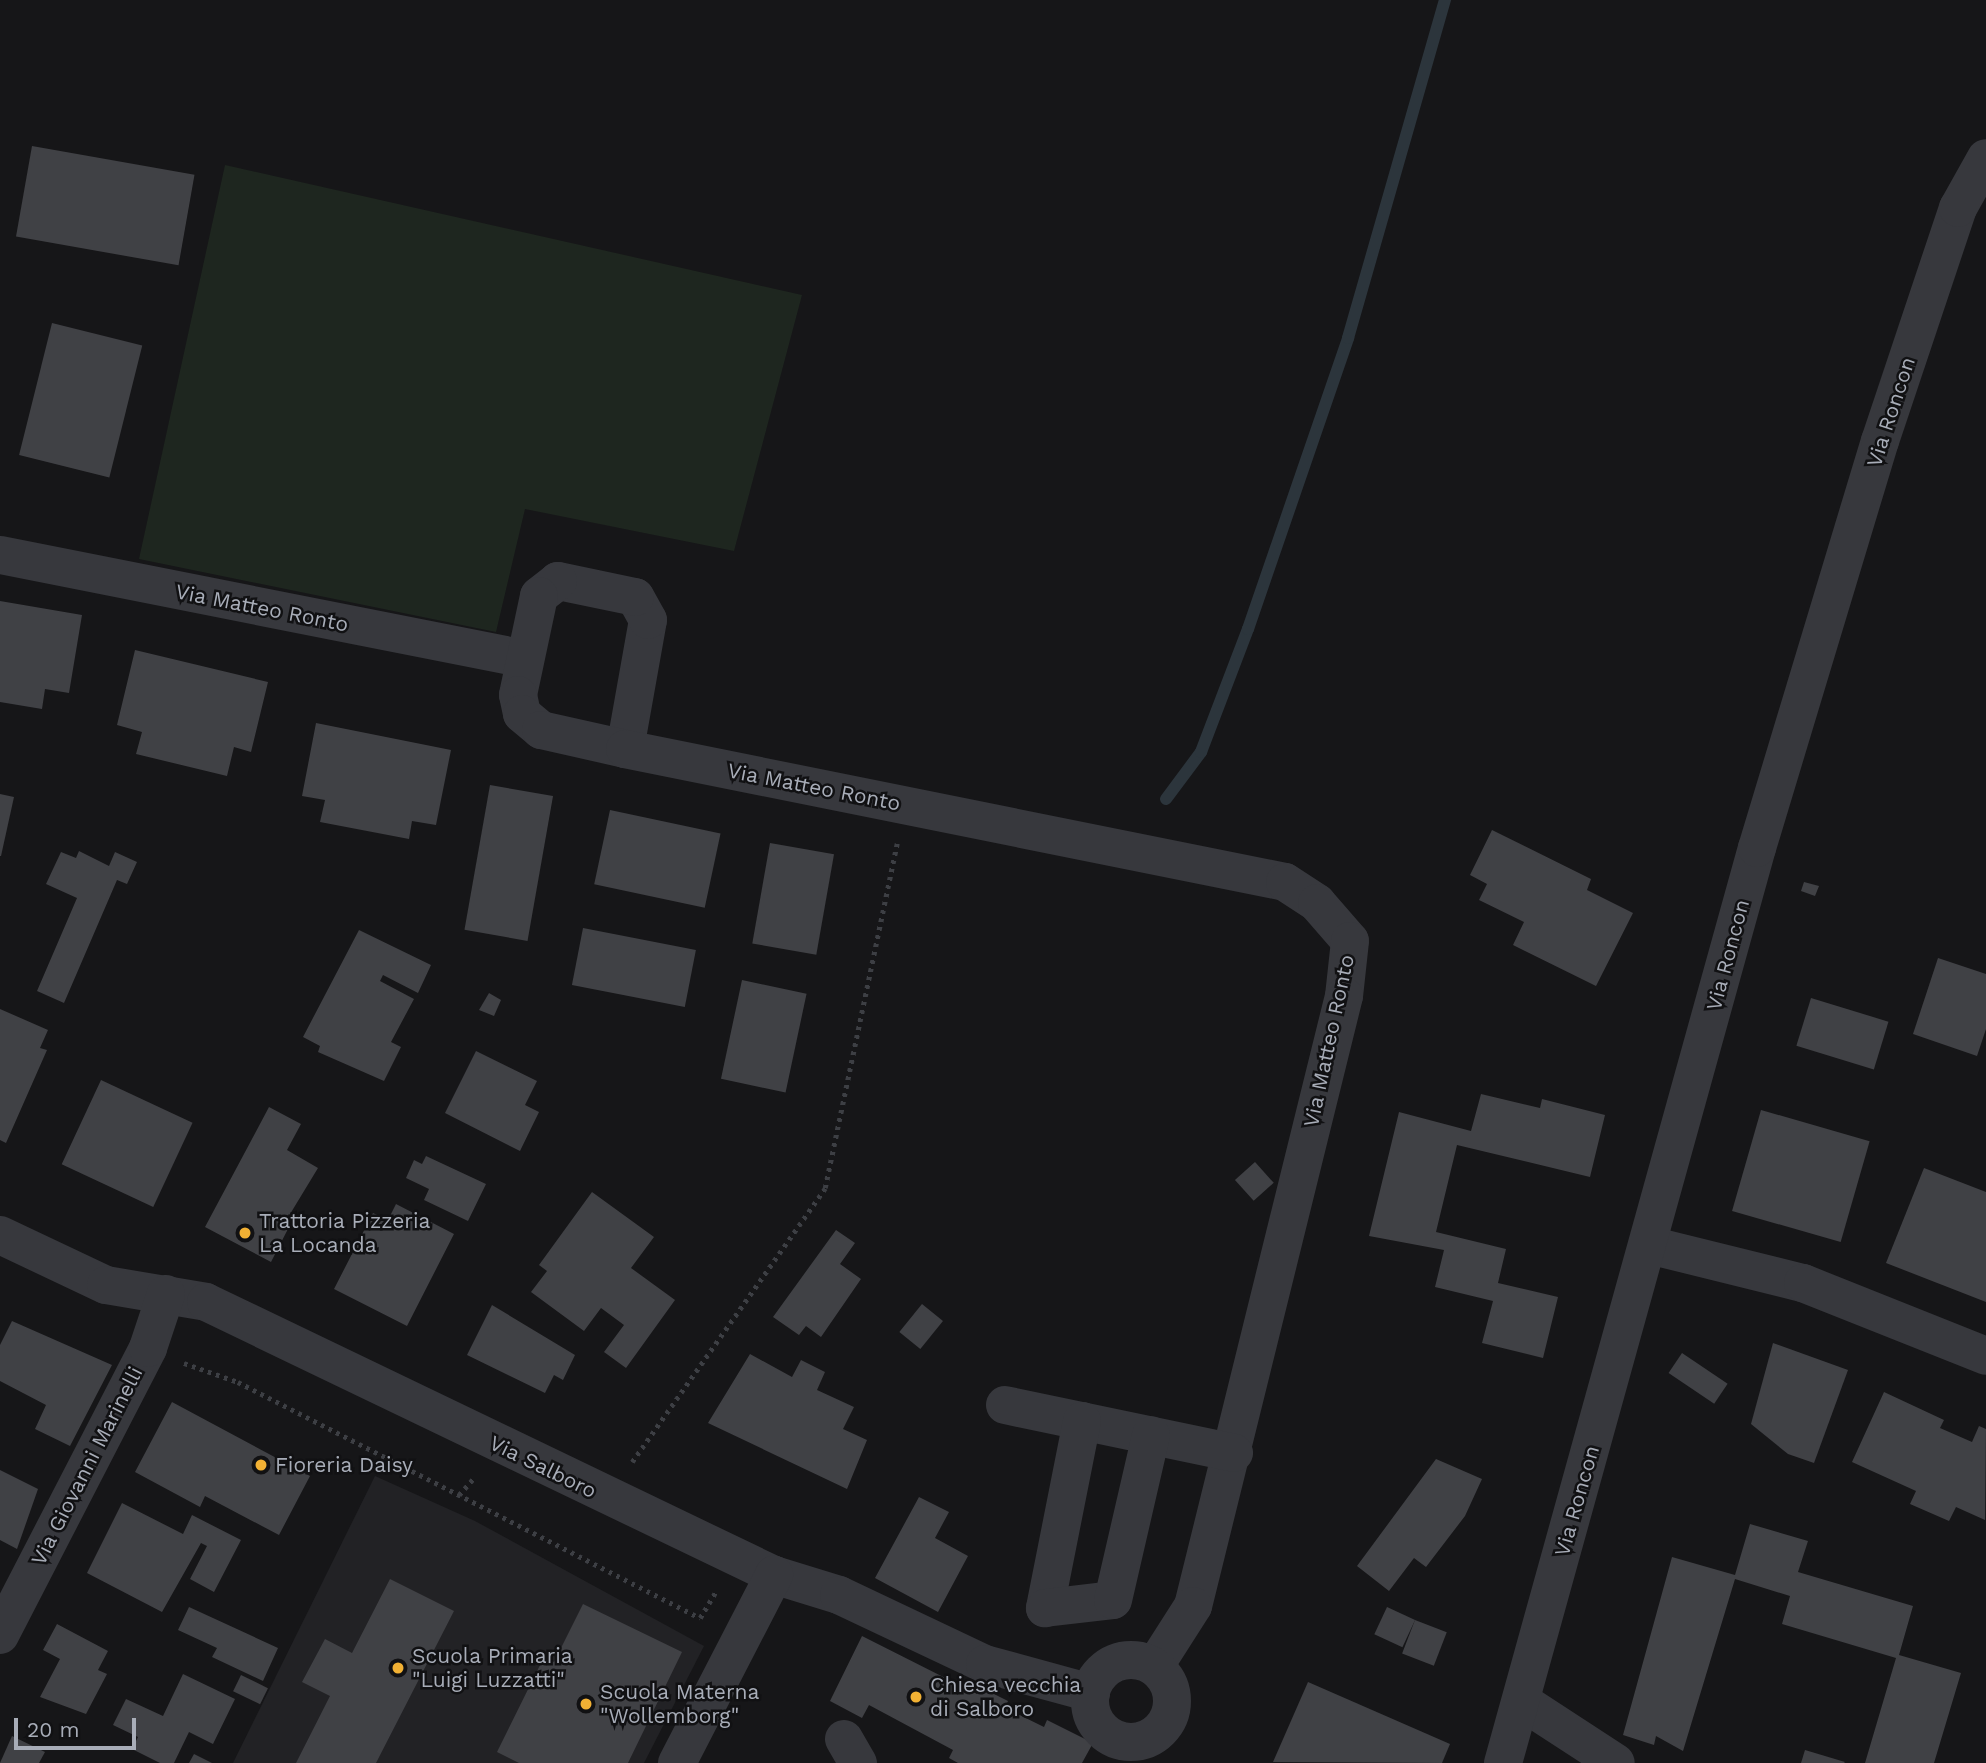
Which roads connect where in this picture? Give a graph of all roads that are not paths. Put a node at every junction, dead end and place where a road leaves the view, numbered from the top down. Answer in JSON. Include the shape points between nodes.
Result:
{"nodes":[{"id":1,"x":1986,"y":158,"type":"edge"},
{"id":2,"x":0,"y":555,"type":"edge"},
{"id":3,"x":525,"y":659,"type":"junction"},
{"id":4,"x":625,"y":749,"type":"junction"},
{"id":5,"x":0,"y":1235,"type":"edge"},
{"id":6,"x":1649,"y":1245,"type":"junction"},
{"id":7,"x":166,"y":1294,"type":"junction"},
{"id":8,"x":1986,"y":1356,"type":"edge"},
{"id":9,"x":1005,"y":1405,"type":"dead end"},
{"id":10,"x":1082,"y":1421,"type":"junction"},
{"id":11,"x":1151,"y":1435,"type":"junction"},
{"id":12,"x":1234,"y":1453,"type":"junction"},
{"id":13,"x":774,"y":1575,"type":"junction"},
{"id":14,"x":0,"y":1635,"type":"edge"},
{"id":15,"x":1154,"y":1667,"type":"junction"},
{"id":16,"x":1091,"y":1693,"type":"junction"},
{"id":17,"x":1521,"y":1701,"type":"junction"},
{"id":18,"x":1138,"y":1750,"type":"edge"},
{"id":19,"x":677,"y":1763,"type":"edge"},
{"id":20,"x":1503,"y":1763,"type":"edge"},
{"id":21,"x":1616,"y":1763,"type":"edge"}],
"edges":[{"from":1,"to":6,"type":"street","name":"Via Roncon","via":[[1958,208],[1876,454],[1757,848]]},
{"from":2,"to":3,"type":"street","name":"Via Matteo Ronto"},
{"from":3,"to":4,"type":"street","name":"Via Matteo Ronto","via":[[522,714],[541,730]]},
{"from":3,"to":4,"type":"street","name":"Via Matteo Ronto","via":[[539,596],[558,581],[635,597],[648,620]]},
{"from":4,"to":12,"type":"street","name":"Via Matteo Ronto","via":[[1285,882],[1317,903],[1350,941],[1343,996]]},
{"from":5,"to":7,"type":"street","name":"Via Salboro","via":[[106,1285]]},
{"from":6,"to":8,"type":"street","via":[[1804,1283]]},
{"from":6,"to":17,"type":"street","name":"Via Roncon"},
{"from":7,"to":13,"type":"street","name":"Via Salboro","via":[[227,1311]]},
{"from":7,"to":14,"type":"street","name":"Via Giovanni Marinelli","via":[[148,1348]]},
{"from":9,"to":10,"type":"street"},
{"from":10,"to":11,"type":"street"},
{"from":10,"to":11,"type":"street","via":[[1045,1608],[1113,1600]]},
{"from":11,"to":12,"type":"street"},
{"from":12,"to":15,"type":"street","name":"Via Matteo Ronto","via":[[1193,1606]]},
{"from":13,"to":16,"type":"street","name":"Via Salboro","via":[[839,1595],[995,1668]]},
{"from":13,"to":19,"type":"street"},
{"from":15,"to":16,"type":"street","via":[[1115,1663]]},
{"from":15,"to":18,"type":"street","via":[[1172,1701]]},
{"from":16,"to":18,"type":"street","via":[[1098,1726]]},
{"from":17,"to":20,"type":"street","name":"Via Roncon"},
{"from":17,"to":21,"type":"street"}]}
